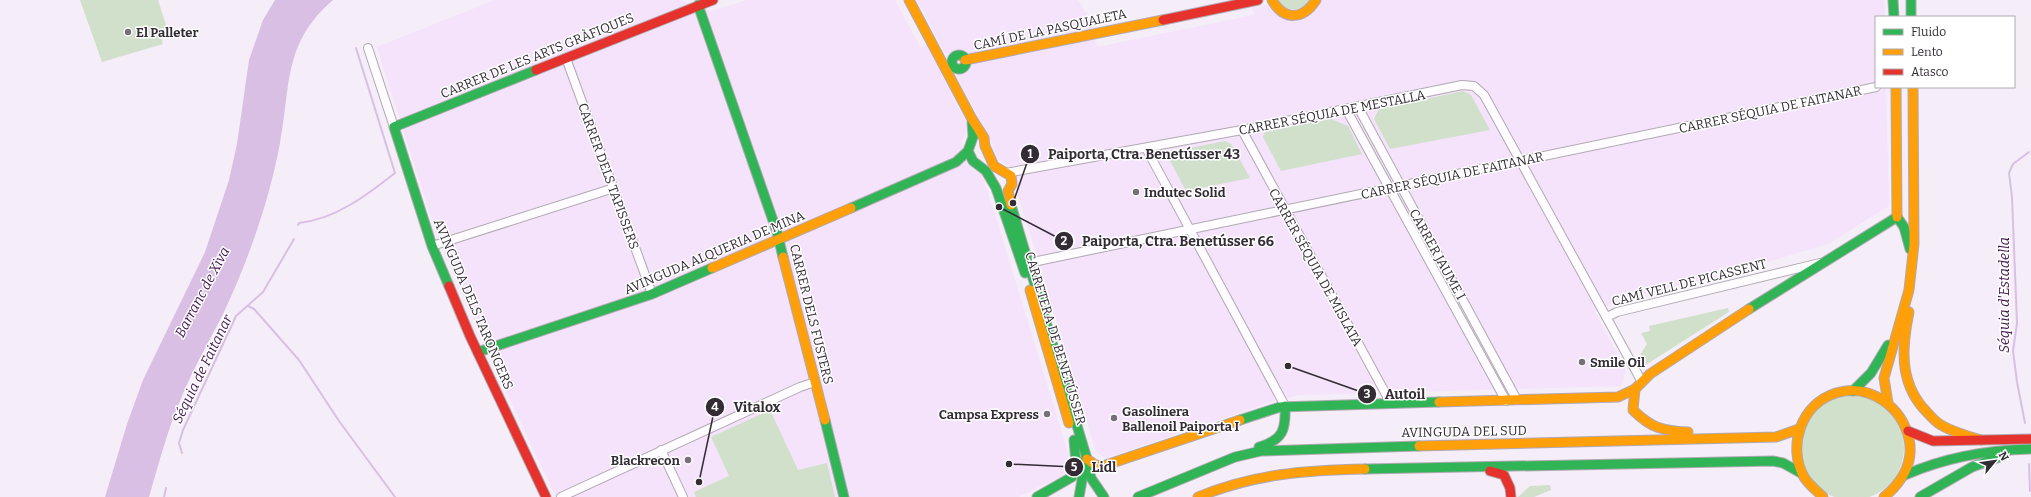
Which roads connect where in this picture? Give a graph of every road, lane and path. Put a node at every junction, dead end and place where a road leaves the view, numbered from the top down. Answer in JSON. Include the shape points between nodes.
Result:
{"nodes":[{"id":1,"x":713,"y":0,"type":"edge"},
{"id":2,"x":909,"y":0,"type":"edge"},
{"id":3,"x":1258,"y":0,"type":"edge"},
{"id":4,"x":1272,"y":0,"type":"edge"},
{"id":5,"x":1316,"y":0,"type":"edge"},
{"id":6,"x":1893,"y":0,"type":"edge"},
{"id":7,"x":1911,"y":0,"type":"edge"},
{"id":8,"x":698,"y":5,"type":"junction"},
{"id":9,"x":1894,"y":16,"type":"edge"},
{"id":10,"x":1912,"y":16,"type":"edge"},
{"id":11,"x":368,"y":48,"type":"dead end"},
{"id":12,"x":566,"y":58,"type":"junction"},
{"id":13,"x":949,"y":67,"type":"junction"},
{"id":14,"x":1875,"y":87,"type":"edge"},
{"id":15,"x":1896,"y":88,"type":"edge"},
{"id":16,"x":1913,"y":88,"type":"edge"},
{"id":17,"x":1358,"y":107,"type":"junction"},
{"id":18,"x":1346,"y":109,"type":"junction"},
{"id":19,"x":972,"y":119,"type":"junction"},
{"id":20,"x":394,"y":127,"type":"junction"},
{"id":21,"x":1242,"y":130,"type":"junction"},
{"id":22,"x":985,"y":146,"type":"junction"},
{"id":23,"x":971,"y":148,"type":"junction"},
{"id":24,"x":1146,"y":148,"type":"junction"},
{"id":25,"x":973,"y":160,"type":"junction"},
{"id":26,"x":1521,"y":160,"type":"junction"},
{"id":27,"x":956,"y":162,"type":"junction"},
{"id":28,"x":1026,"y":171,"type":"junction"},
{"id":29,"x":1006,"y":174,"type":"junction"},
{"id":30,"x":1401,"y":186,"type":"junction"},
{"id":31,"x":614,"y":188,"type":"junction"},
{"id":32,"x":996,"y":188,"type":"junction"},
{"id":33,"x":1010,"y":188,"type":"junction"},
{"id":34,"x":1389,"y":188,"type":"junction"},
{"id":35,"x":1284,"y":210,"type":"junction"},
{"id":36,"x":1897,"y":217,"type":"junction"},
{"id":37,"x":1189,"y":229,"type":"junction"},
{"id":38,"x":779,"y":239,"type":"junction"},
{"id":39,"x":432,"y":246,"type":"junction"},
{"id":40,"x":1913,"y":261,"type":"junction"},
{"id":41,"x":1826,"y":262,"type":"junction"},
{"id":42,"x":1028,"y":263,"type":"junction"},
{"id":43,"x":1778,"y":273,"type":"junction"},
{"id":44,"x":1783,"y":287,"type":"junction"},
{"id":45,"x":1909,"y":290,"type":"junction"},
{"id":46,"x":652,"y":294,"type":"junction"},
{"id":47,"x":1607,"y":317,"type":"junction"},
{"id":48,"x":1897,"y":329,"type":"junction"},
{"id":49,"x":478,"y":352,"type":"junction"},
{"id":50,"x":815,"y":382,"type":"junction"},
{"id":51,"x":1642,"y":382,"type":"junction"},
{"id":52,"x":1635,"y":389,"type":"junction"},
{"id":53,"x":1853,"y":391,"type":"junction"},
{"id":54,"x":1618,"y":397,"type":"junction"},
{"id":55,"x":1518,"y":400,"type":"junction"},
{"id":56,"x":1506,"y":401,"type":"junction"},
{"id":57,"x":1888,"y":403,"type":"junction"},
{"id":58,"x":1388,"y":404,"type":"junction"},
{"id":59,"x":1285,"y":406,"type":"junction"},
{"id":60,"x":1633,"y":410,"type":"junction"},
{"id":61,"x":1799,"y":428,"type":"junction"},
{"id":62,"x":1908,"y":431,"type":"junction"},
{"id":63,"x":1748,"y":437,"type":"junction"},
{"id":64,"x":2031,"y":439,"type":"edge"},
{"id":65,"x":1074,"y":440,"type":"junction"},
{"id":66,"x":1981,"y":440,"type":"junction"},
{"id":67,"x":2031,"y":449,"type":"edge"},
{"id":68,"x":661,"y":450,"type":"junction"},
{"id":69,"x":2031,"y":452,"type":"edge"},
{"id":70,"x":1235,"y":457,"type":"junction"},
{"id":71,"x":1088,"y":460,"type":"junction"},
{"id":72,"x":1478,"y":467,"type":"junction"},
{"id":73,"x":1801,"y":473,"type":"junction"},
{"id":74,"x":1905,"y":475,"type":"junction"},
{"id":75,"x":1813,"y":493,"type":"edge"},
{"id":76,"x":546,"y":497,"type":"edge"},
{"id":77,"x":562,"y":497,"type":"edge"},
{"id":78,"x":684,"y":497,"type":"edge"},
{"id":79,"x":844,"y":497,"type":"edge"},
{"id":80,"x":1037,"y":497,"type":"edge"},
{"id":81,"x":1079,"y":497,"type":"edge"},
{"id":82,"x":1104,"y":497,"type":"edge"},
{"id":83,"x":1138,"y":497,"type":"edge"},
{"id":84,"x":1198,"y":497,"type":"edge"},
{"id":85,"x":1511,"y":497,"type":"edge"},
{"id":86,"x":1823,"y":497,"type":"edge"},
{"id":87,"x":1884,"y":497,"type":"edge"},
{"id":88,"x":1920,"y":497,"type":"edge"}],
"edges":[{"from":1,"to":8,"type":"street","name":"CARRER DE LES ARTS GRÀFIQUES"},
{"from":2,"to":13,"type":"street","name":"CARRETERA DE BENETÚSSER"},
{"from":3,"to":13,"type":"street","name":"CAMÍ DE LA PASQUALETA","via":[[965,60],[961,56],[956,56]]},
{"from":4,"to":5,"type":"street","via":[[1279,11],[1293,16],[1308,12]]},
{"from":6,"to":9,"type":"street"},
{"from":7,"to":10,"type":"street"},
{"from":8,"to":12,"type":"street","name":"CARRER DE LES ARTS GRÀFIQUES"},
{"from":8,"to":38,"type":"street","name":"CARRER DELS FUSTERS"},
{"from":11,"to":20,"type":"street","name":"AVINGUDA DELS TARONGERS"},
{"from":12,"to":20,"type":"street","name":"CARRER DE LES ARTS GRÀFIQUES"},
{"from":12,"to":31,"type":"street","name":"CARRER DELS TAPISSERS"},
{"from":13,"to":19,"type":"street","name":"CARRETERA DE BENETÚSSER"},
{"from":14,"to":26,"type":"street","name":"CARRER SÉQUIA DE FAITANAR"},
{"from":15,"to":36,"type":"street"},
{"from":16,"to":40,"type":"street"},
{"from":17,"to":18,"type":"street","name":"CARRER SÉQUIA DE MESTALLA"},
{"from":17,"to":26,"type":"street","name":"CARRER SÉQUIA DE MESTALLA","via":[[1462,86],[1474,86],[1484,96]]},
{"from":17,"to":30,"type":"street","name":"CARRER JAUME I"},
{"from":18,"to":21,"type":"street","name":"CARRER SÉQUIA DE MESTALLA"},
{"from":18,"to":34,"type":"street","name":"CARRER JAUME I"},
{"from":19,"to":22,"type":"street","name":"CARRETERA DE BENETÚSSER","via":[[984,138]]},
{"from":19,"to":23,"type":"street","name":"CARRETERA DE BENETÚSSER","via":[[974,132]]},
{"from":20,"to":39,"type":"street","name":"AVINGUDA DELS TARONGERS"},
{"from":21,"to":24,"type":"street","name":"CARRER SÉQUIA DE MESTALLA"},
{"from":21,"to":35,"type":"street","name":"CARRER SÉQUIA DE MISLATA"},
{"from":22,"to":23,"type":"street","via":[[981,144]]},
{"from":22,"to":29,"type":"street","name":"CARRETERA DE BENETÚSSER","via":[[994,166]]},
{"from":23,"to":25,"type":"street","name":"CARRETERA DE BENETÚSSER"},
{"from":23,"to":27,"type":"street","name":"AVINGUDA ALQUERIA DE MINA"},
{"from":24,"to":28,"type":"street","name":"CARRER SÉQUIA DE MESTALLA"},
{"from":24,"to":37,"type":"street"},
{"from":25,"to":27,"type":"street","name":"AVINGUDA ALQUERIA DE MINA"},
{"from":25,"to":32,"type":"street","name":"CARRETERA DE BENETÚSSER","via":[[986,171]]},
{"from":26,"to":30,"type":"street","name":"CARRER SÉQUIA DE FAITANAR"},
{"from":26,"to":47,"type":"street"},
{"from":27,"to":38,"type":"street","name":"AVINGUDA ALQUERIA DE MINA"},
{"from":28,"to":29,"type":"street","name":"CARRER SÉQUIA DE MESTALLA"},
{"from":28,"to":33,"type":"street"},
{"from":29,"to":33,"type":"street","name":"CARRETERA DE BENETÚSSER","via":[[1011,176]]},
{"from":30,"to":34,"type":"street","name":"CARRER SÉQUIA DE FAITANAR"},
{"from":30,"to":55,"type":"street","name":"CARRER JAUME I"},
{"from":31,"to":39,"type":"street"},
{"from":31,"to":46,"type":"street","name":"CARRER DELS TAPISSERS"},
{"from":32,"to":33,"type":"street","via":[[1000,191]]},
{"from":32,"to":65,"type":"street","name":"CARRETERA DE BENETÚSSER","via":[[1028,282],[1033,307]]},
{"from":33,"to":42,"type":"street","name":"CARRETERA DE BENETÚSSER","via":[[1011,207]]},
{"from":34,"to":35,"type":"street","name":"CARRER SÉQUIA DE FAITANAR"},
{"from":34,"to":56,"type":"street","name":"CARRER JAUME I"},
{"from":35,"to":37,"type":"street","name":"CARRER SÉQUIA DE FAITANAR"},
{"from":35,"to":58,"type":"street","name":"CARRER SÉQUIA DE MISLATA","via":[[1388,398]]},
{"from":36,"to":40,"type":"street","via":[[1904,227]]},
{"from":36,"to":41,"type":"street","name":"CAMÍ VELL DE PICASSENT"},
{"from":37,"to":42,"type":"street","name":"CARRER SÉQUIA DE FAITANAR"},
{"from":37,"to":59,"type":"street"},
{"from":38,"to":46,"type":"street","name":"AVINGUDA ALQUERIA DE MINA"},
{"from":38,"to":50,"type":"street","name":"CARRER DELS FUSTERS"},
{"from":39,"to":49,"type":"street","name":"AVINGUDA DELS TARONGERS"},
{"from":40,"to":45,"type":"street"},
{"from":41,"to":43,"type":"street","name":"CAMÍ VELL DE PICASSENT"},
{"from":41,"to":44,"type":"street","name":"CAMÍ VELL DE PICASSENT"},
{"from":42,"to":71,"type":"street","name":"CARRETERA DE BENETÚSSER"},
{"from":43,"to":44,"type":"street","name":"CAMÍ VELL DE PICASSENT"},
{"from":43,"to":47,"type":"street","name":"CAMÍ VELL DE PICASSENT","via":[[1617,312]]},
{"from":44,"to":51,"type":"street","name":"CAMÍ VELL DE PICASSENT","via":[[1650,374]]},
{"from":45,"to":48,"type":"street"},
{"from":45,"to":66,"type":"street","via":[[1911,306],[1902,353],[1905,378],[1918,403],[1940,424]]},
{"from":46,"to":49,"type":"street","name":"AVINGUDA ALQUERIA DE MINA"},
{"from":47,"to":51,"type":"street"},
{"from":48,"to":53,"type":"street","via":[[1875,367]]},
{"from":48,"to":57,"type":"street","via":[[1884,378]]},
{"from":49,"to":76,"type":"street","name":"AVINGUDA DELS TARONGERS"},
{"from":50,"to":68,"type":"street"},
{"from":50,"to":79,"type":"street","name":"CARRER DELS FUSTERS"},
{"from":51,"to":52,"type":"street","name":"CAMÍ VELL DE PICASSENT"},
{"from":52,"to":54,"type":"street","name":"CAMÍ VELL DE PICASSENT"},
{"from":52,"to":60,"type":"street"},
{"from":53,"to":57,"type":"street","via":[[1872,394]]},
{"from":53,"to":61,"type":"street","via":[[1836,393],[1820,401],[1807,413]]},
{"from":54,"to":55,"type":"street"},
{"from":54,"to":60,"type":"street"},
{"from":55,"to":56,"type":"street"},
{"from":56,"to":58,"type":"street"},
{"from":57,"to":62,"type":"street","via":[[1900,415]]},
{"from":58,"to":59,"type":"street"},
{"from":59,"to":70,"type":"street","via":[[1285,429],[1277,440],[1248,449]]},
{"from":59,"to":71,"type":"street","via":[[1114,462],[1099,466]]},
{"from":60,"to":63,"type":"street","via":[[1650,426],[1662,431],[1725,433]]},
{"from":61,"to":63,"type":"street","name":"AVINGUDA DEL SUD","via":[[1776,437]]},
{"from":61,"to":73,"type":"street","via":[[1796,458]]},
{"from":62,"to":66,"type":"street","via":[[1933,441]]},
{"from":62,"to":74,"type":"street","via":[[1910,461]]},
{"from":63,"to":70,"type":"street","name":"AVINGUDA DEL SUD","via":[[1314,447]]},
{"from":64,"to":66,"type":"street"},
{"from":65,"to":80,"type":"street","via":[[1074,473],[1069,479]]},
{"from":65,"to":81,"type":"street","name":"CARRETERA DE BENETÚSSER","via":[[1082,460]]},
{"from":67,"to":74,"type":"street","via":[[1972,453],[1921,467]]},
{"from":68,"to":77,"type":"street"},
{"from":68,"to":78,"type":"street"},
{"from":69,"to":88,"type":"street","via":[[1996,457],[1947,480]]},
{"from":70,"to":83,"type":"street","name":"AVINGUDA DEL SUD"},
{"from":71,"to":82,"type":"street","name":"CARRETERA DE BENETÚSSER","via":[[1091,478]]},
{"from":72,"to":73,"type":"street","via":[[1773,461],[1783,463]]},
{"from":72,"to":84,"type":"street","via":[[1288,472],[1246,480]]},
{"from":72,"to":85,"type":"street","via":[[1504,475]]},
{"from":73,"to":75,"type":"street"},
{"from":74,"to":87,"type":"street"},
{"from":75,"to":86,"type":"street"}]}
